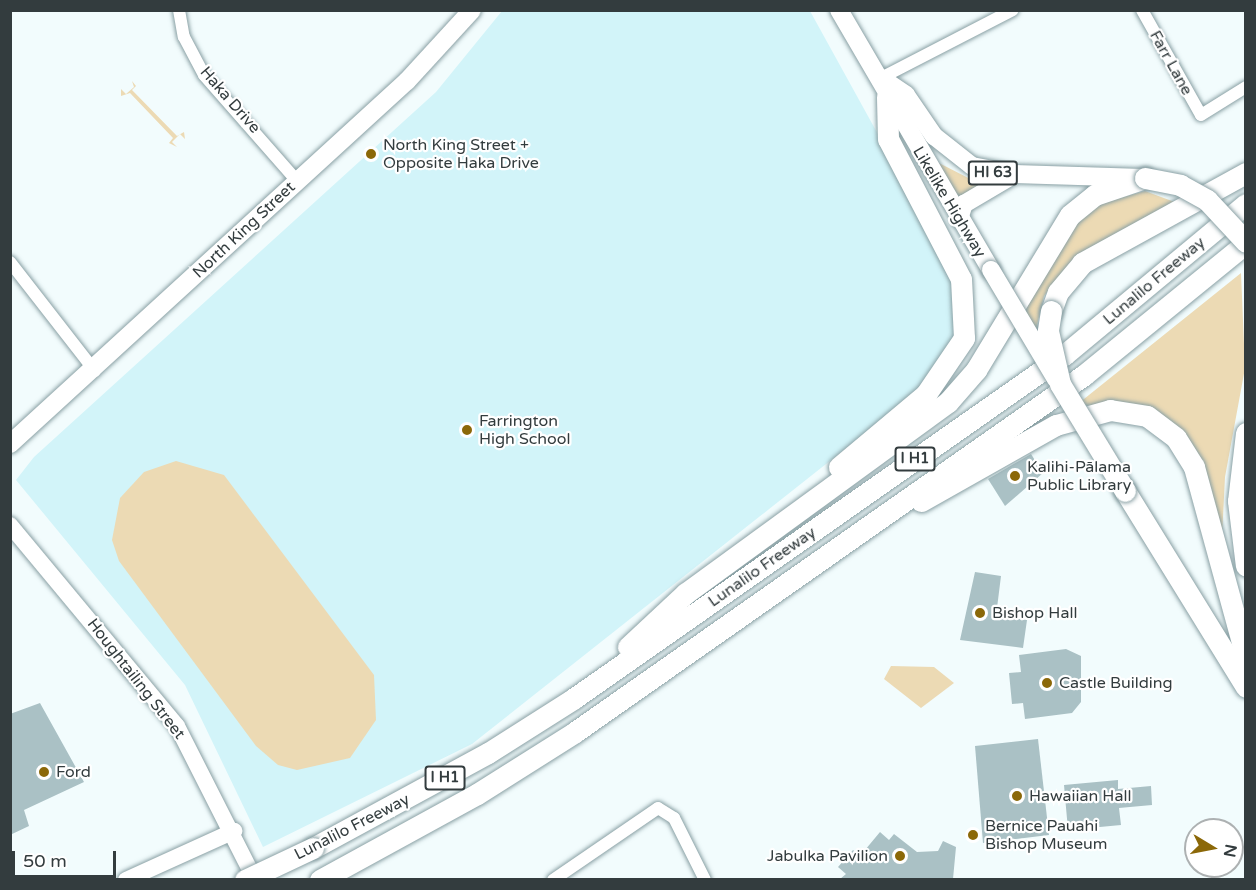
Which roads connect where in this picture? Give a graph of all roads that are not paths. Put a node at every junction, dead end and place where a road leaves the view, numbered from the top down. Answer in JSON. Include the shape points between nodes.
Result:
{"nodes":[{"id":1,"x":179,"y":10,"type":"edge"},
{"id":2,"x":472,"y":10,"type":"edge"},
{"id":3,"x":839,"y":10,"type":"edge"},
{"id":4,"x":1013,"y":10,"type":"edge"},
{"id":5,"x":1142,"y":10,"type":"edge"},
{"id":6,"x":1245,"y":87,"type":"edge"},
{"id":7,"x":884,"y":88,"type":"junction"},
{"id":8,"x":1245,"y":173,"type":"edge"},
{"id":9,"x":1014,"y":174,"type":"junction"},
{"id":10,"x":1144,"y":178,"type":"junction"},
{"id":11,"x":297,"y":181,"type":"junction"},
{"id":12,"x":1245,"y":204,"type":"edge"},
{"id":13,"x":959,"y":219,"type":"junction"},
{"id":14,"x":1245,"y":242,"type":"edge"},
{"id":15,"x":10,"y":262,"type":"edge"},
{"id":16,"x":95,"y":370,"type":"junction"},
{"id":17,"x":1059,"y":384,"type":"junction"},
{"id":18,"x":1245,"y":433,"type":"edge"},
{"id":19,"x":10,"y":444,"type":"edge"},
{"id":20,"x":1245,"y":480,"type":"edge"},
{"id":21,"x":10,"y":525,"type":"edge"},
{"id":22,"x":856,"y":534,"type":"junction"},
{"id":23,"x":17,"y":539,"type":"edge"},
{"id":24,"x":1242,"y":545,"type":"junction"},
{"id":25,"x":748,"y":546,"type":"junction"},
{"id":26,"x":1245,"y":566,"type":"edge"},
{"id":27,"x":1245,"y":657,"type":"edge"},
{"id":28,"x":1245,"y":687,"type":"edge"},
{"id":29,"x":573,"y":699,"type":"junction"},
{"id":30,"x":234,"y":831,"type":"junction"},
{"id":31,"x":324,"y":878,"type":"edge"},
{"id":32,"x":126,"y":879,"type":"edge"},
{"id":33,"x":245,"y":879,"type":"edge"},
{"id":34,"x":255,"y":879,"type":"edge"},
{"id":35,"x":553,"y":879,"type":"edge"},
{"id":36,"x":705,"y":879,"type":"edge"}],
"edges":[{"from":1,"to":11,"type":"street","name":"Haka Drive","via":[[184,37],[204,75]]},
{"from":2,"to":11,"type":"main road","name":"North King Street","via":[[407,81]]},
{"from":3,"to":7,"type":"main road","number":"HI 63"},
{"from":4,"to":7,"type":"street"},
{"from":5,"to":6,"type":"street","name":"Farr Lane","via":[[1201,116]]},
{"from":7,"to":9,"type":"main road","name":"Likelike Highway","number":"HI 63","via":[[906,94],[951,154],[972,166]]},
{"from":7,"to":13,"type":"main road","name":"Likelike Highway","number":"HI 63"},
{"from":7,"to":25,"type":"highway","via":[[888,139],[961,279],[964,338],[926,394]]},
{"from":8,"to":17,"type":"highway","bridge":true,"via":[[1082,263],[1058,292],[1051,311],[1048,331]]},
{"from":9,"to":10,"type":"main road","name":"Likelike Highway","number":"HI 63"},
{"from":9,"to":13,"type":"main road","via":[[964,204]]},
{"from":10,"to":14,"type":"highway","name":"Likelike Highway","number":"HI 63","bridge":true,"via":[[1180,185],[1208,201]]},
{"from":10,"to":25,"type":"highway","via":[[1095,195],[1070,215],[976,370],[948,402]]},
{"from":11,"to":16,"type":"main road","name":"North King Street"},
{"from":12,"to":29,"type":"highway","name":"Lunalilo Freeway","number":"I H1","via":[[1064,355]]},
{"from":13,"to":17,"type":"main road","name":"Likelike Highway","number":"HI 63","bridge":true},
{"from":14,"to":22,"type":"highway","name":"Lunalilo Freeway","number":"I H1","via":[[1084,375]]},
{"from":15,"to":16,"type":"street"},
{"from":16,"to":19,"type":"main road","name":"North King Street"},
{"from":17,"to":28,"type":"highway","name":"Likelike Highway","number":"HI 63","bridge":true},
{"from":18,"to":24,"type":"highway","via":[[1238,501]]},
{"from":20,"to":24,"type":"highway"},
{"from":21,"to":23,"type":"main road","name":"Houghtailing Street"},
{"from":22,"to":27,"type":"highway","via":[[984,470],[1056,425],[1110,410],[1148,416],[1176,438],[1194,467]]},
{"from":22,"to":31,"type":"highway","name":"Lunalilo Freeway","number":"I H1","via":[[575,732],[477,795]]},
{"from":23,"to":30,"type":"main road","name":"Houghtailing Street","via":[[177,726]]},
{"from":24,"to":26,"type":"highway"},
{"from":25,"to":29,"type":"highway","via":[[686,593]]},
{"from":29,"to":33,"type":"highway","name":"Lunalilo Freeway","number":"I H1","bridge":true,"via":[[478,759],[313,848]]},
{"from":30,"to":32,"type":"main road"},
{"from":30,"to":34,"type":"main road","name":"Houghtailing Street"},
{"from":35,"to":36,"type":"street","via":[[658,808],[674,818]]}]}
